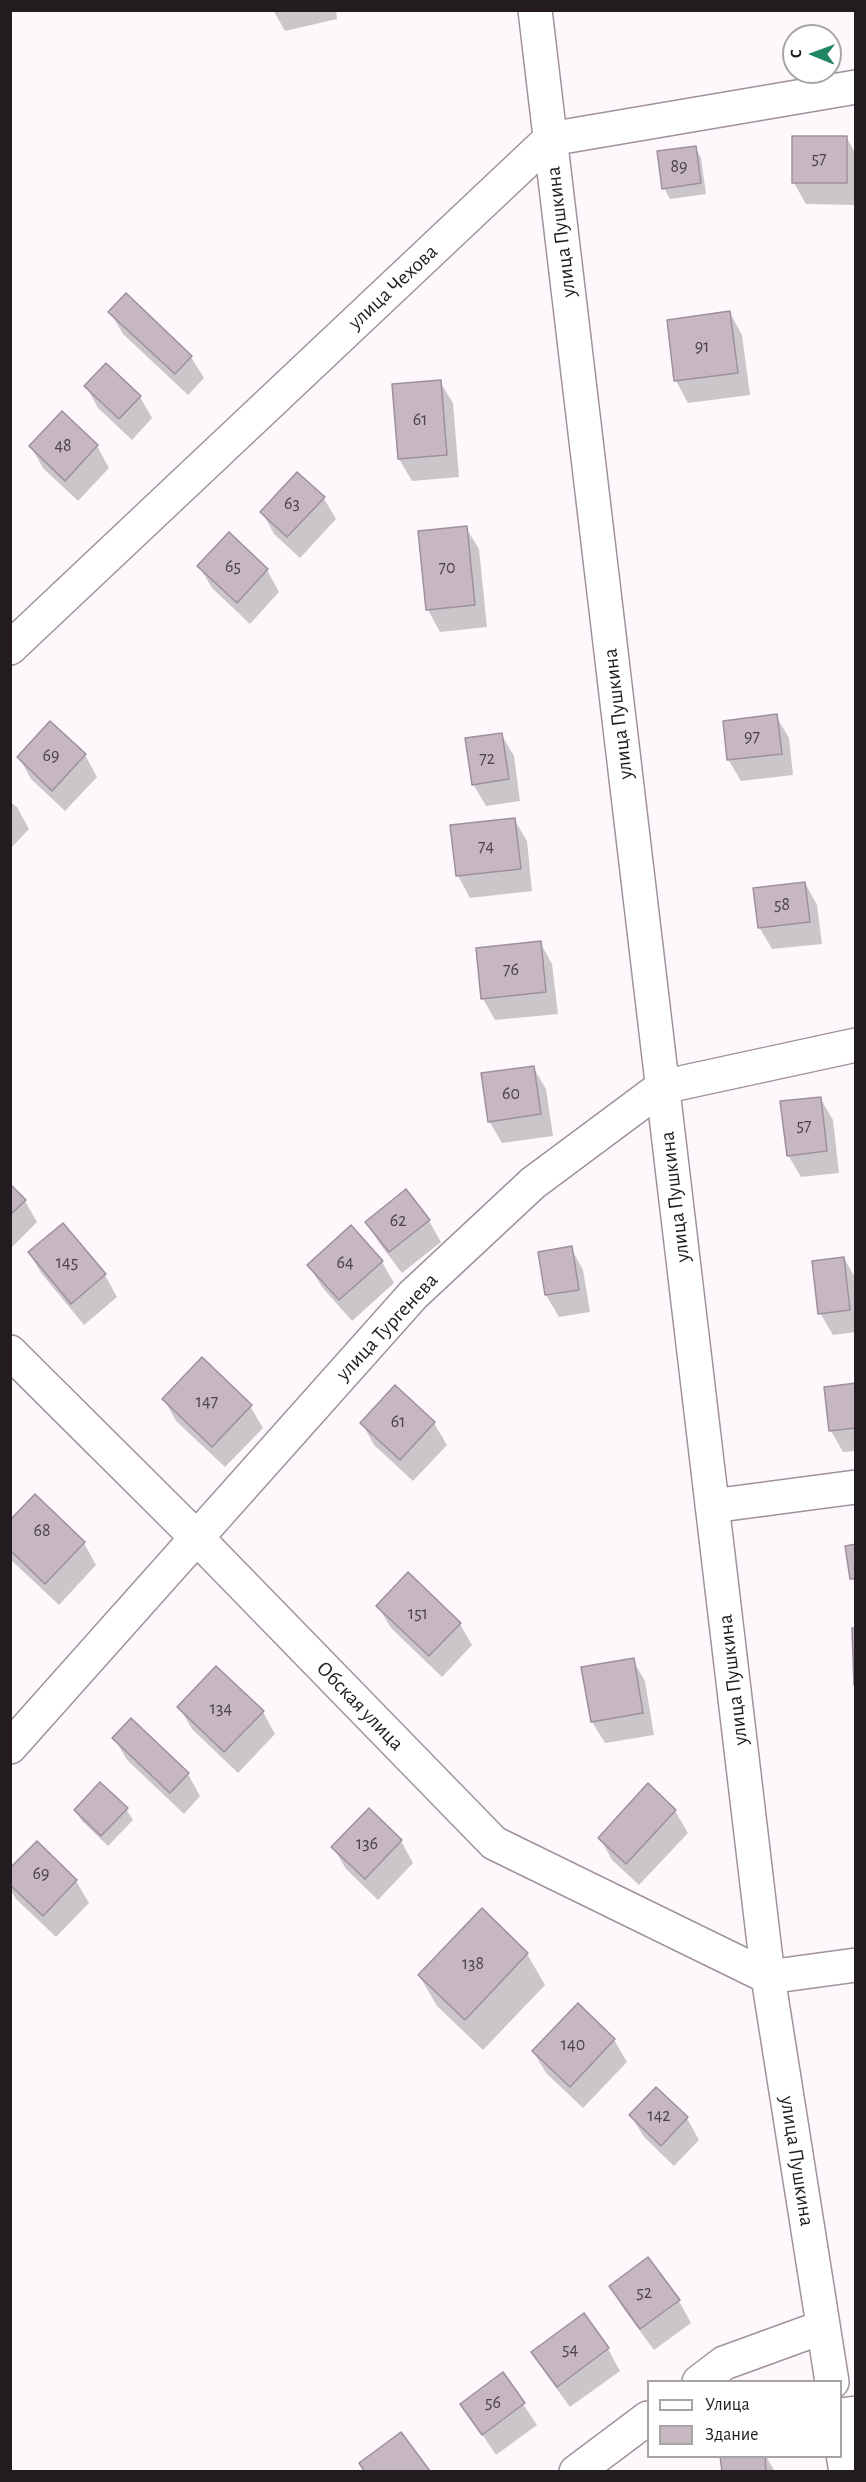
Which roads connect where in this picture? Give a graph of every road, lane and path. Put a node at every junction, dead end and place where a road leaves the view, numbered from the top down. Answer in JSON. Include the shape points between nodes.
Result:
{"nodes":[{"id":1,"x":534,"y":10,"type":"edge"},
{"id":2,"x":855,"y":87,"type":"edge"},
{"id":3,"x":550,"y":139,"type":"junction"},
{"id":4,"x":10,"y":648,"type":"edge"},
{"id":5,"x":855,"y":1045,"type":"edge"},
{"id":6,"x":662,"y":1087,"type":"junction"},
{"id":7,"x":10,"y":1352,"type":"edge"},
{"id":8,"x":855,"y":1487,"type":"edge"},
{"id":9,"x":712,"y":1506,"type":"junction"},
{"id":10,"x":197,"y":1538,"type":"junction"},
{"id":11,"x":10,"y":1747,"type":"edge"},
{"id":12,"x":855,"y":1965,"type":"edge"},
{"id":13,"x":768,"y":1977,"type":"junction"},
{"id":14,"x":823,"y":2327,"type":"junction"},
{"id":15,"x":702,"y":2380,"type":"edge"},
{"id":16,"x":832,"y":2380,"type":"edge"},
{"id":17,"x":647,"y":2419,"type":"edge"},
{"id":18,"x":842,"y":2448,"type":"edge"},
{"id":19,"x":576,"y":2472,"type":"edge"},
{"id":20,"x":846,"y":2472,"type":"edge"}],
"edges":[{"from":1,"to":3,"type":"street","name":"улица Пушкина"},
{"from":2,"to":3,"type":"street"},
{"from":3,"to":4,"type":"street","name":"улица Чехова"},
{"from":3,"to":6,"type":"street","name":"улица Пушкина"},
{"from":5,"to":6,"type":"street","name":"улица Тургенева"},
{"from":6,"to":9,"type":"street","name":"улица Пушкина"},
{"from":6,"to":10,"type":"street","name":"улица Тургенева","via":[[533,1183],[413,1295]]},
{"from":7,"to":10,"type":"street","name":"Обская улица"},
{"from":8,"to":9,"type":"street"},
{"from":9,"to":13,"type":"street","name":"улица Пушкина"},
{"from":10,"to":11,"type":"street","name":"улица Тургенева"},
{"from":10,"to":13,"type":"street","name":"Обская улица","via":[[494,1843]]},
{"from":12,"to":13,"type":"street"},
{"from":13,"to":14,"type":"street","name":"улица Пушкина"},
{"from":14,"to":15,"type":"street","via":[[724,2363]]},
{"from":14,"to":16,"type":"street","name":"улица Пушкина"},
{"from":17,"to":19,"type":"street"},
{"from":18,"to":20,"type":"street"}]}
